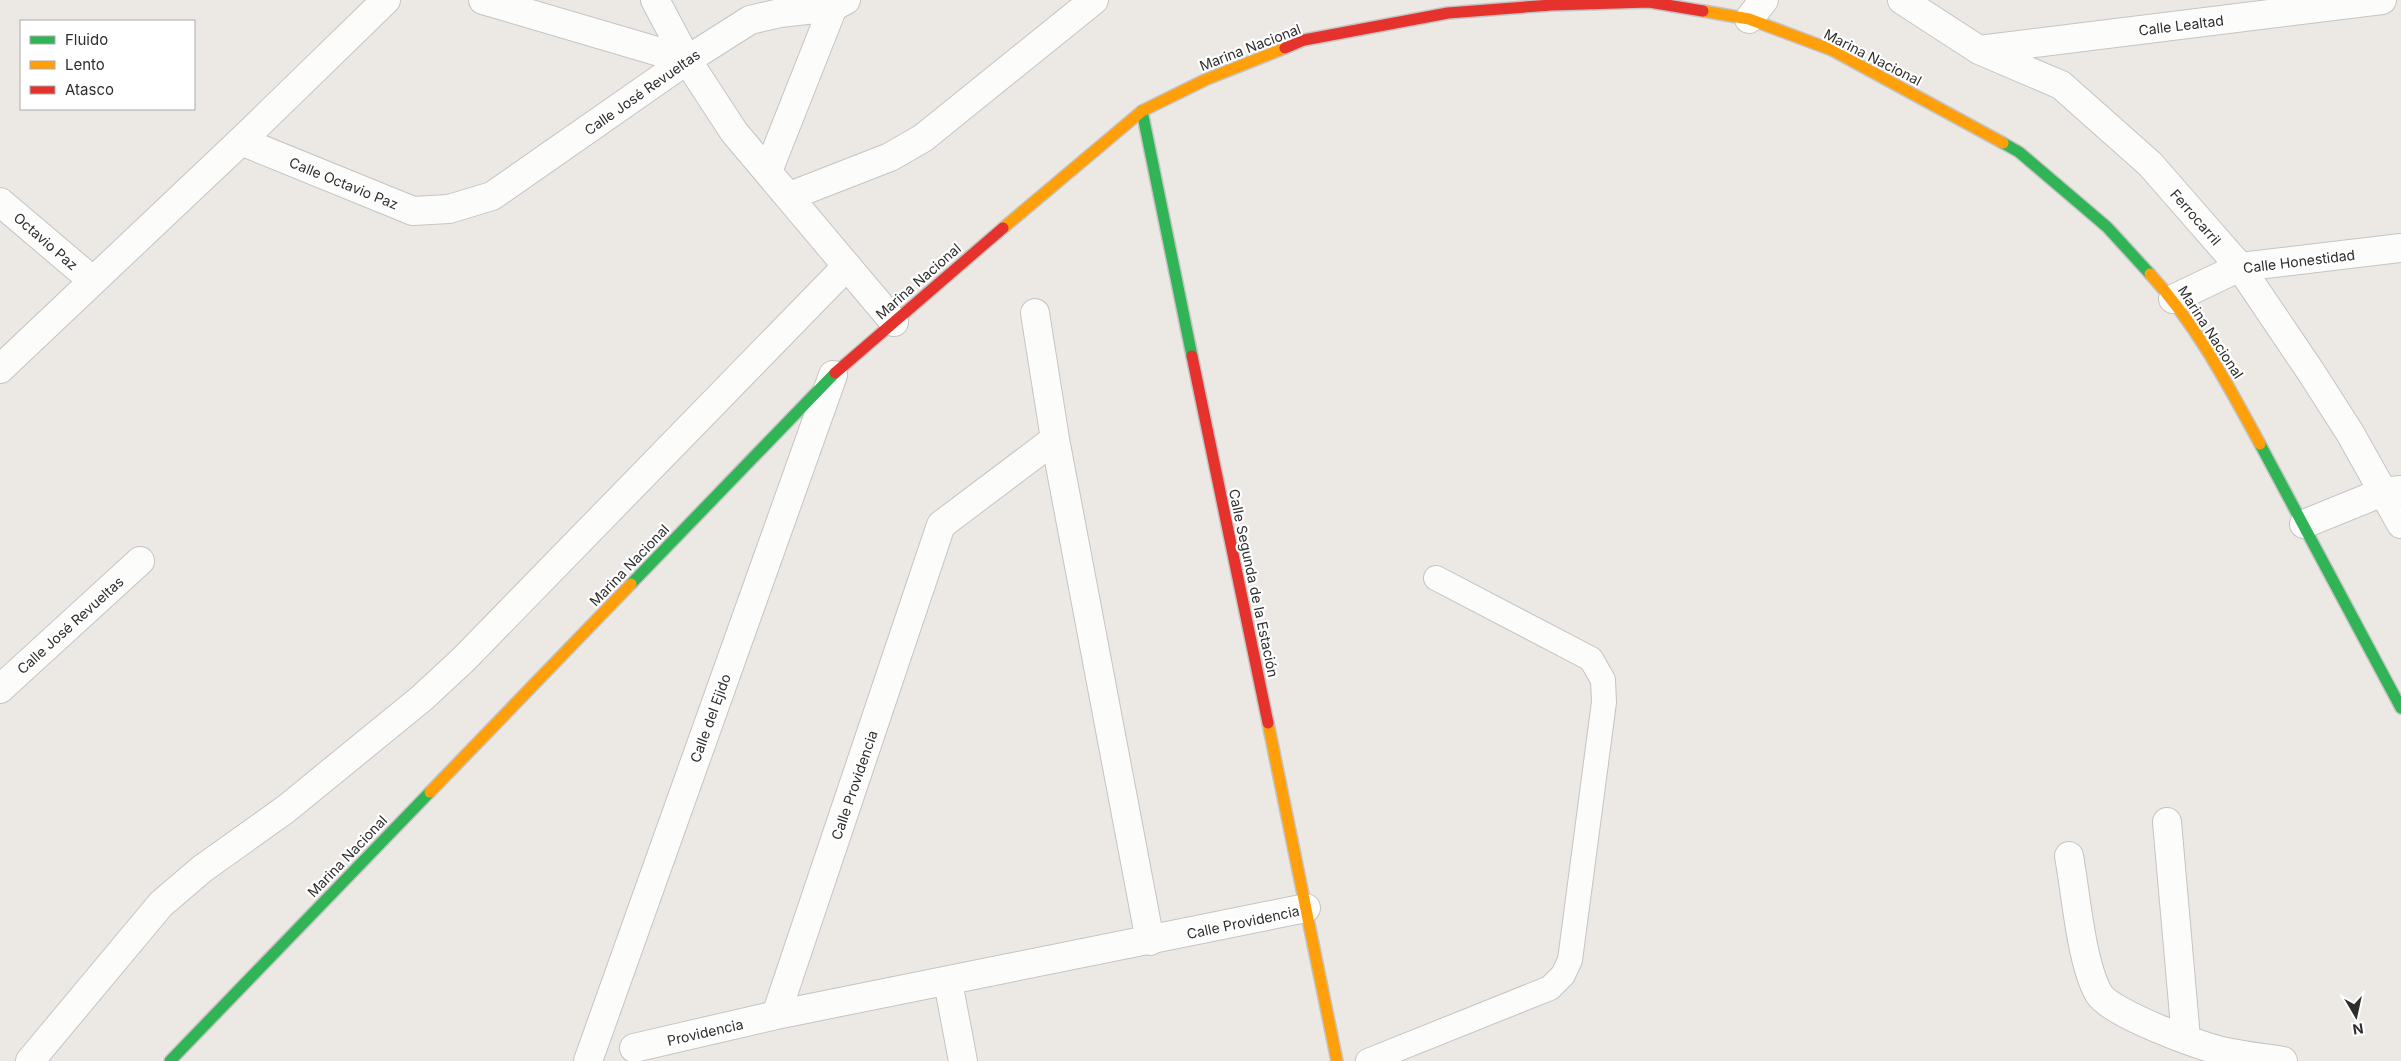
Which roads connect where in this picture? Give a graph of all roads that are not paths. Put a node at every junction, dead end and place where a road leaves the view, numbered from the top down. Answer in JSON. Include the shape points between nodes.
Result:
{"nodes":[{"id":1,"x":386,"y":0,"type":"edge"},
{"id":2,"x":483,"y":0,"type":"edge"},
{"id":3,"x":655,"y":0,"type":"edge"},
{"id":4,"x":1094,"y":0,"type":"edge"},
{"id":5,"x":1902,"y":0,"type":"edge"},
{"id":6,"x":2382,"y":0,"type":"edge"},
{"id":7,"x":837,"y":2,"type":"edge"},
{"id":8,"x":1757,"y":9,"type":"edge"},
{"id":9,"x":1979,"y":50,"type":"junction"},
{"id":10,"x":687,"y":60,"type":"junction"},
{"id":11,"x":1142,"y":111,"type":"junction"},
{"id":12,"x":241,"y":142,"type":"junction"},
{"id":13,"x":768,"y":170,"type":"junction"},
{"id":14,"x":790,"y":196,"type":"junction"},
{"id":15,"x":0,"y":202,"type":"edge"},
{"id":16,"x":449,"y":209,"type":"joint"},
{"id":17,"x":2401,"y":248,"type":"edge"},
{"id":18,"x":847,"y":266,"type":"junction"},
{"id":19,"x":2240,"y":267,"type":"junction"},
{"id":20,"x":92,"y":280,"type":"junction"},
{"id":21,"x":2173,"y":299,"type":"junction"},
{"id":22,"x":1035,"y":313,"type":"dead end"},
{"id":23,"x":894,"y":322,"type":"junction"},
{"id":24,"x":0,"y":370,"type":"edge"},
{"id":25,"x":833,"y":375,"type":"junction"},
{"id":26,"x":1055,"y":439,"type":"junction"},
{"id":27,"x":2392,"y":491,"type":"edge"},
{"id":28,"x":2304,"y":524,"type":"junction"},
{"id":29,"x":2401,"y":524,"type":"edge"},
{"id":30,"x":140,"y":561,"type":"dead end"},
{"id":31,"x":1436,"y":578,"type":"dead end"},
{"id":32,"x":0,"y":689,"type":"edge"},
{"id":33,"x":2401,"y":708,"type":"edge"},
{"id":34,"x":2167,"y":822,"type":"dead end"},
{"id":35,"x":2069,"y":856,"type":"dead end"},
{"id":36,"x":1306,"y":908,"type":"junction"},
{"id":37,"x":1150,"y":941,"type":"junction"},
{"id":38,"x":948,"y":982,"type":"junction"},
{"id":39,"x":776,"y":1015,"type":"junction"},
{"id":40,"x":2186,"y":1038,"type":"junction"},
{"id":41,"x":634,"y":1048,"type":"dead end"},
{"id":42,"x":30,"y":1061,"type":"edge"},
{"id":43,"x":170,"y":1061,"type":"edge"},
{"id":44,"x":588,"y":1061,"type":"edge"},
{"id":45,"x":964,"y":1061,"type":"edge"},
{"id":46,"x":1337,"y":1061,"type":"edge"},
{"id":47,"x":1368,"y":1061,"type":"edge"},
{"id":48,"x":2283,"y":1061,"type":"edge"}],
"edges":[{"from":1,"to":12,"type":"street"},
{"from":2,"to":10,"type":"street"},
{"from":3,"to":10,"type":"street"},
{"from":4,"to":14,"type":"street","via":[[923,138],[890,157]]},
{"from":5,"to":9,"type":"street","name":"Ferrocarril"},
{"from":6,"to":9,"type":"street","name":"Calle Lealtad"},
{"from":7,"to":10,"type":"street","name":"Calle José Revueltas","via":[[750,20]]},
{"from":7,"to":13,"type":"street"},
{"from":8,"to":11,"type":"street","name":"Marina Nacional","via":[[1649,2],[1448,12],[1304,40],[1207,78]]},
{"from":8,"to":21,"type":"street","name":"Marina Nacional","via":[[2019,152],[2107,227]]},
{"from":9,"to":19,"type":"street","name":"Ferrocarril","via":[[2061,85],[2150,164]]},
{"from":10,"to":13,"type":"street","via":[[734,132]]},
{"from":10,"to":16,"type":"street","name":"Calle José Revueltas","via":[[492,196]]},
{"from":11,"to":23,"type":"street","name":"Marina Nacional"},
{"from":11,"to":36,"type":"street","name":"Calle Segunda de la Estación"},
{"from":12,"to":16,"type":"street","name":"Calle Octavio Paz","via":[[413,211]]},
{"from":12,"to":20,"type":"street"},
{"from":13,"to":14,"type":"street"},
{"from":14,"to":18,"type":"street"},
{"from":15,"to":20,"type":"street","name":"Octavio Paz"},
{"from":17,"to":19,"type":"street","name":"Calle Honestidad"},
{"from":18,"to":23,"type":"street"},
{"from":18,"to":42,"type":"street","via":[[457,666],[293,803],[202,869],[161,904]]},
{"from":19,"to":21,"type":"street","name":"Calle Honestidad"},
{"from":19,"to":27,"type":"street","name":"Ferrocarril"},
{"from":20,"to":24,"type":"street"},
{"from":21,"to":28,"type":"street","name":"Marina Nacional","via":[[2222,374]]},
{"from":22,"to":26,"type":"street"},
{"from":23,"to":25,"type":"street","name":"Marina Nacional"},
{"from":25,"to":43,"type":"street","name":"Marina Nacional"},
{"from":25,"to":44,"type":"street","name":"Calle del Ejido"},
{"from":26,"to":37,"type":"street"},
{"from":26,"to":39,"type":"street","name":"Calle Providencia","via":[[941,525]]},
{"from":27,"to":28,"type":"street"},
{"from":27,"to":29,"type":"street","name":"Ferrocarril"},
{"from":28,"to":33,"type":"street","name":"Marina Nacional"},
{"from":30,"to":32,"type":"street","name":"Calle José Revueltas"},
{"from":31,"to":47,"type":"lane","via":[[1591,659],[1603,680],[1604,702],[1570,960],[1563,975],[1550,988]]},
{"from":34,"to":40,"type":"street"},
{"from":35,"to":40,"type":"street","via":[[2089,973],[2100,996],[2130,1017]]},
{"from":36,"to":37,"type":"street","name":"Calle Providencia"},
{"from":36,"to":46,"type":"street","name":"Calle Segunda de la Estación"},
{"from":37,"to":38,"type":"street","name":"Calle Providencia"},
{"from":38,"to":39,"type":"street","name":"Calle Providencia"},
{"from":38,"to":45,"type":"street"},
{"from":39,"to":41,"type":"street","name":"Providencia"},
{"from":40,"to":48,"type":"street","via":[[2224,1052]]}]}
